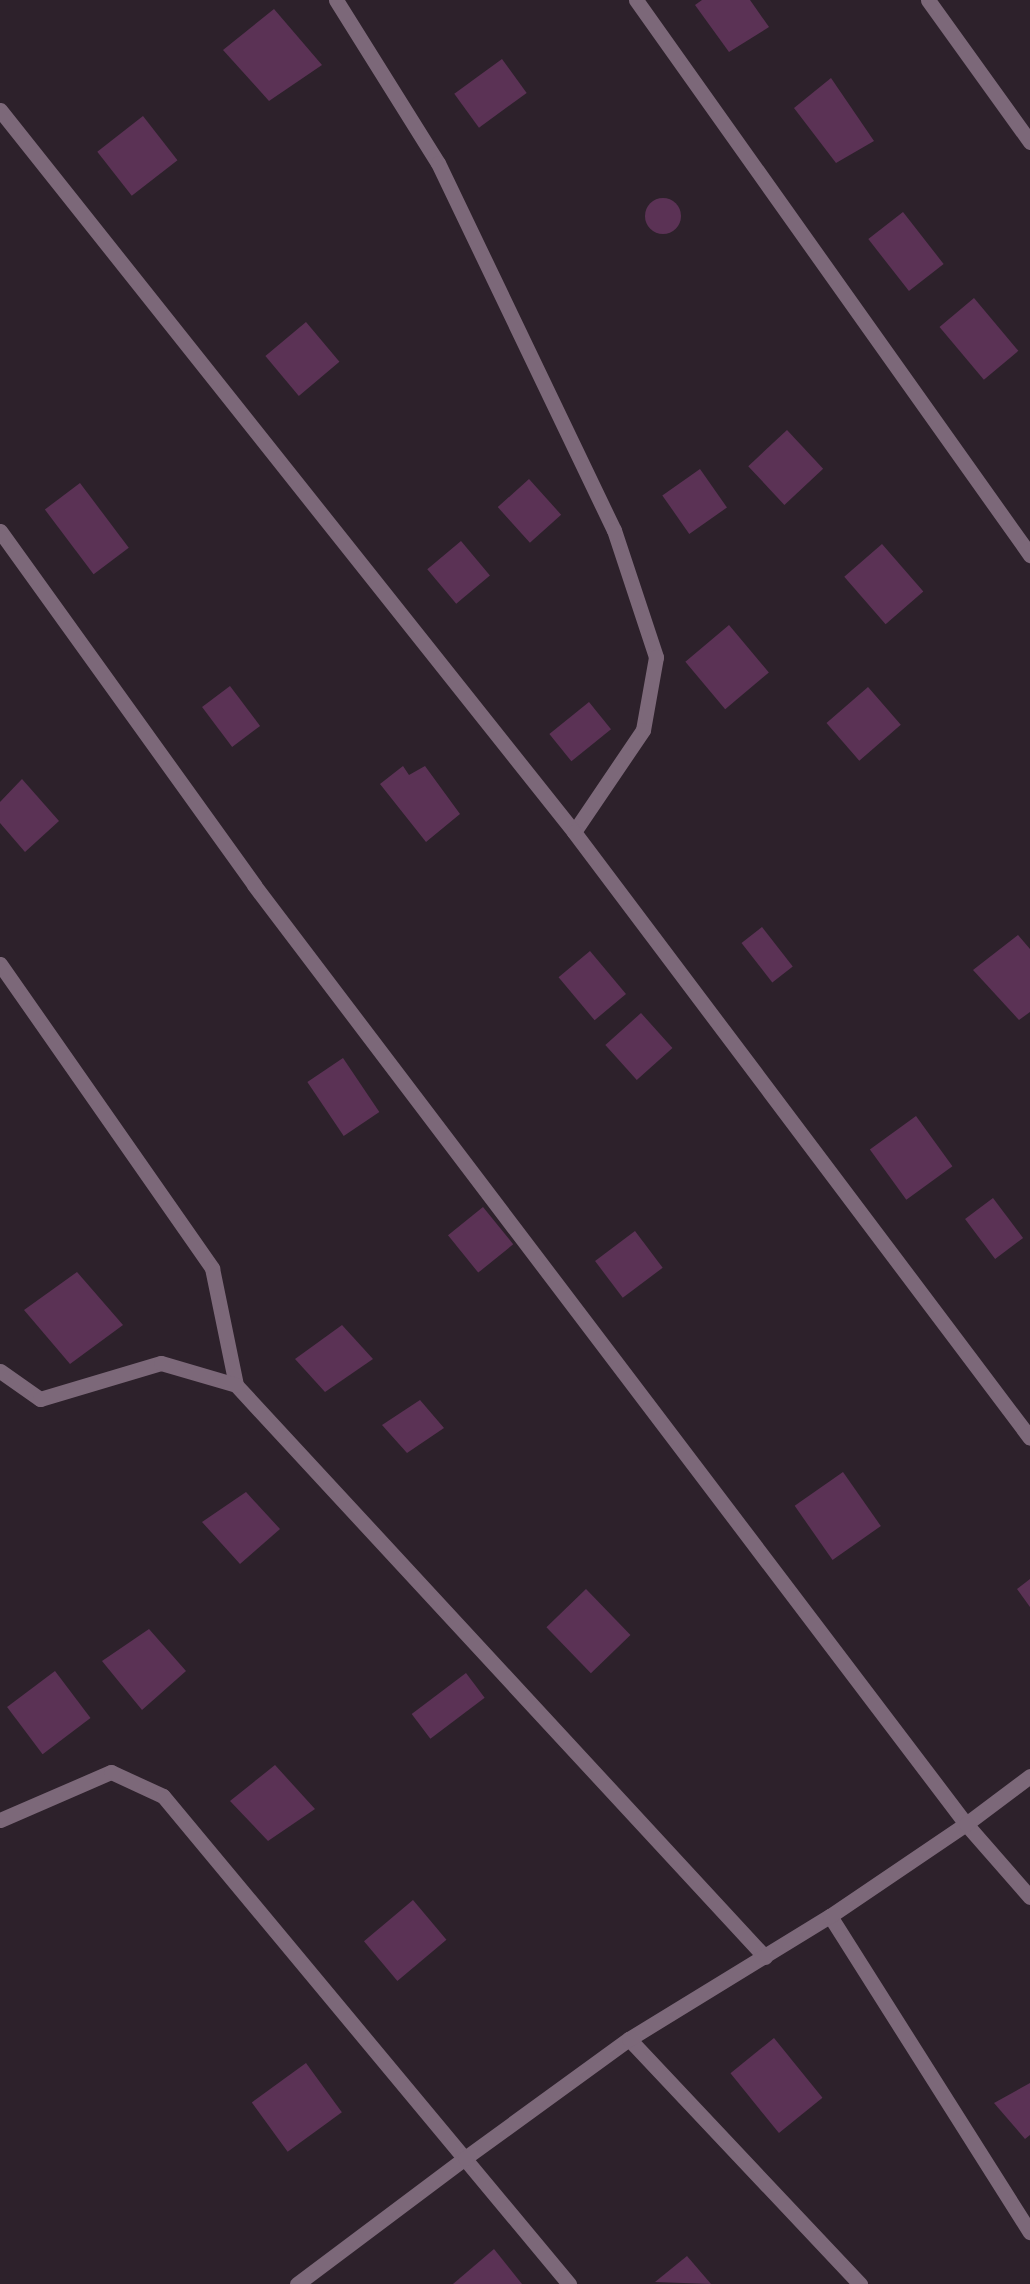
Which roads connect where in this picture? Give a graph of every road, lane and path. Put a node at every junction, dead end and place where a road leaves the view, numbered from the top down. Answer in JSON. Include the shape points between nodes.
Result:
{"nodes":[{"id":1,"x":336,"y":0,"type":"edge"},
{"id":2,"x":636,"y":0,"type":"edge"},
{"id":3,"x":928,"y":0,"type":"edge"},
{"id":4,"x":0,"y":110,"type":"edge"},
{"id":5,"x":1030,"y":142,"type":"edge"},
{"id":6,"x":0,"y":531,"type":"edge"},
{"id":7,"x":1030,"y":555,"type":"edge"},
{"id":8,"x":574,"y":832,"type":"junction"},
{"id":9,"x":0,"y":964,"type":"edge"},
{"id":10,"x":0,"y":1371,"type":"edge"},
{"id":11,"x":236,"y":1385,"type":"junction"},
{"id":12,"x":1030,"y":1438,"type":"edge"},
{"id":13,"x":1030,"y":1776,"type":"edge"},
{"id":14,"x":0,"y":1820,"type":"edge"},
{"id":15,"x":966,"y":1824,"type":"junction"},
{"id":16,"x":1030,"y":1897,"type":"edge"},
{"id":17,"x":830,"y":1916,"type":"junction"},
{"id":18,"x":765,"y":1957,"type":"junction"},
{"id":19,"x":629,"y":2039,"type":"junction"},
{"id":20,"x":465,"y":2158,"type":"junction"},
{"id":21,"x":1030,"y":2232,"type":"edge"},
{"id":22,"x":297,"y":2284,"type":"edge"},
{"id":23,"x":568,"y":2284,"type":"edge"},
{"id":24,"x":860,"y":2284,"type":"edge"}],
"edges":[{"from":1,"to":8,"type":"street","via":[[438,163],[614,530],[656,657],[643,730]]},
{"from":2,"to":7,"type":"street"},
{"from":3,"to":5,"type":"street"},
{"from":4,"to":8,"type":"street"},
{"from":6,"to":15,"type":"street","via":[[254,885]]},
{"from":8,"to":12,"type":"street"},
{"from":9,"to":11,"type":"street","via":[[212,1268]]},
{"from":10,"to":11,"type":"street","via":[[40,1399],[161,1363]]},
{"from":11,"to":18,"type":"street"},
{"from":13,"to":15,"type":"street"},
{"from":14,"to":20,"type":"street","via":[[111,1772],[163,1796]]},
{"from":15,"to":16,"type":"street"},
{"from":15,"to":17,"type":"street"},
{"from":17,"to":18,"type":"street"},
{"from":17,"to":21,"type":"street"},
{"from":18,"to":19,"type":"street"},
{"from":19,"to":20,"type":"street"},
{"from":19,"to":24,"type":"street"},
{"from":20,"to":22,"type":"street"},
{"from":20,"to":23,"type":"street"}]}
